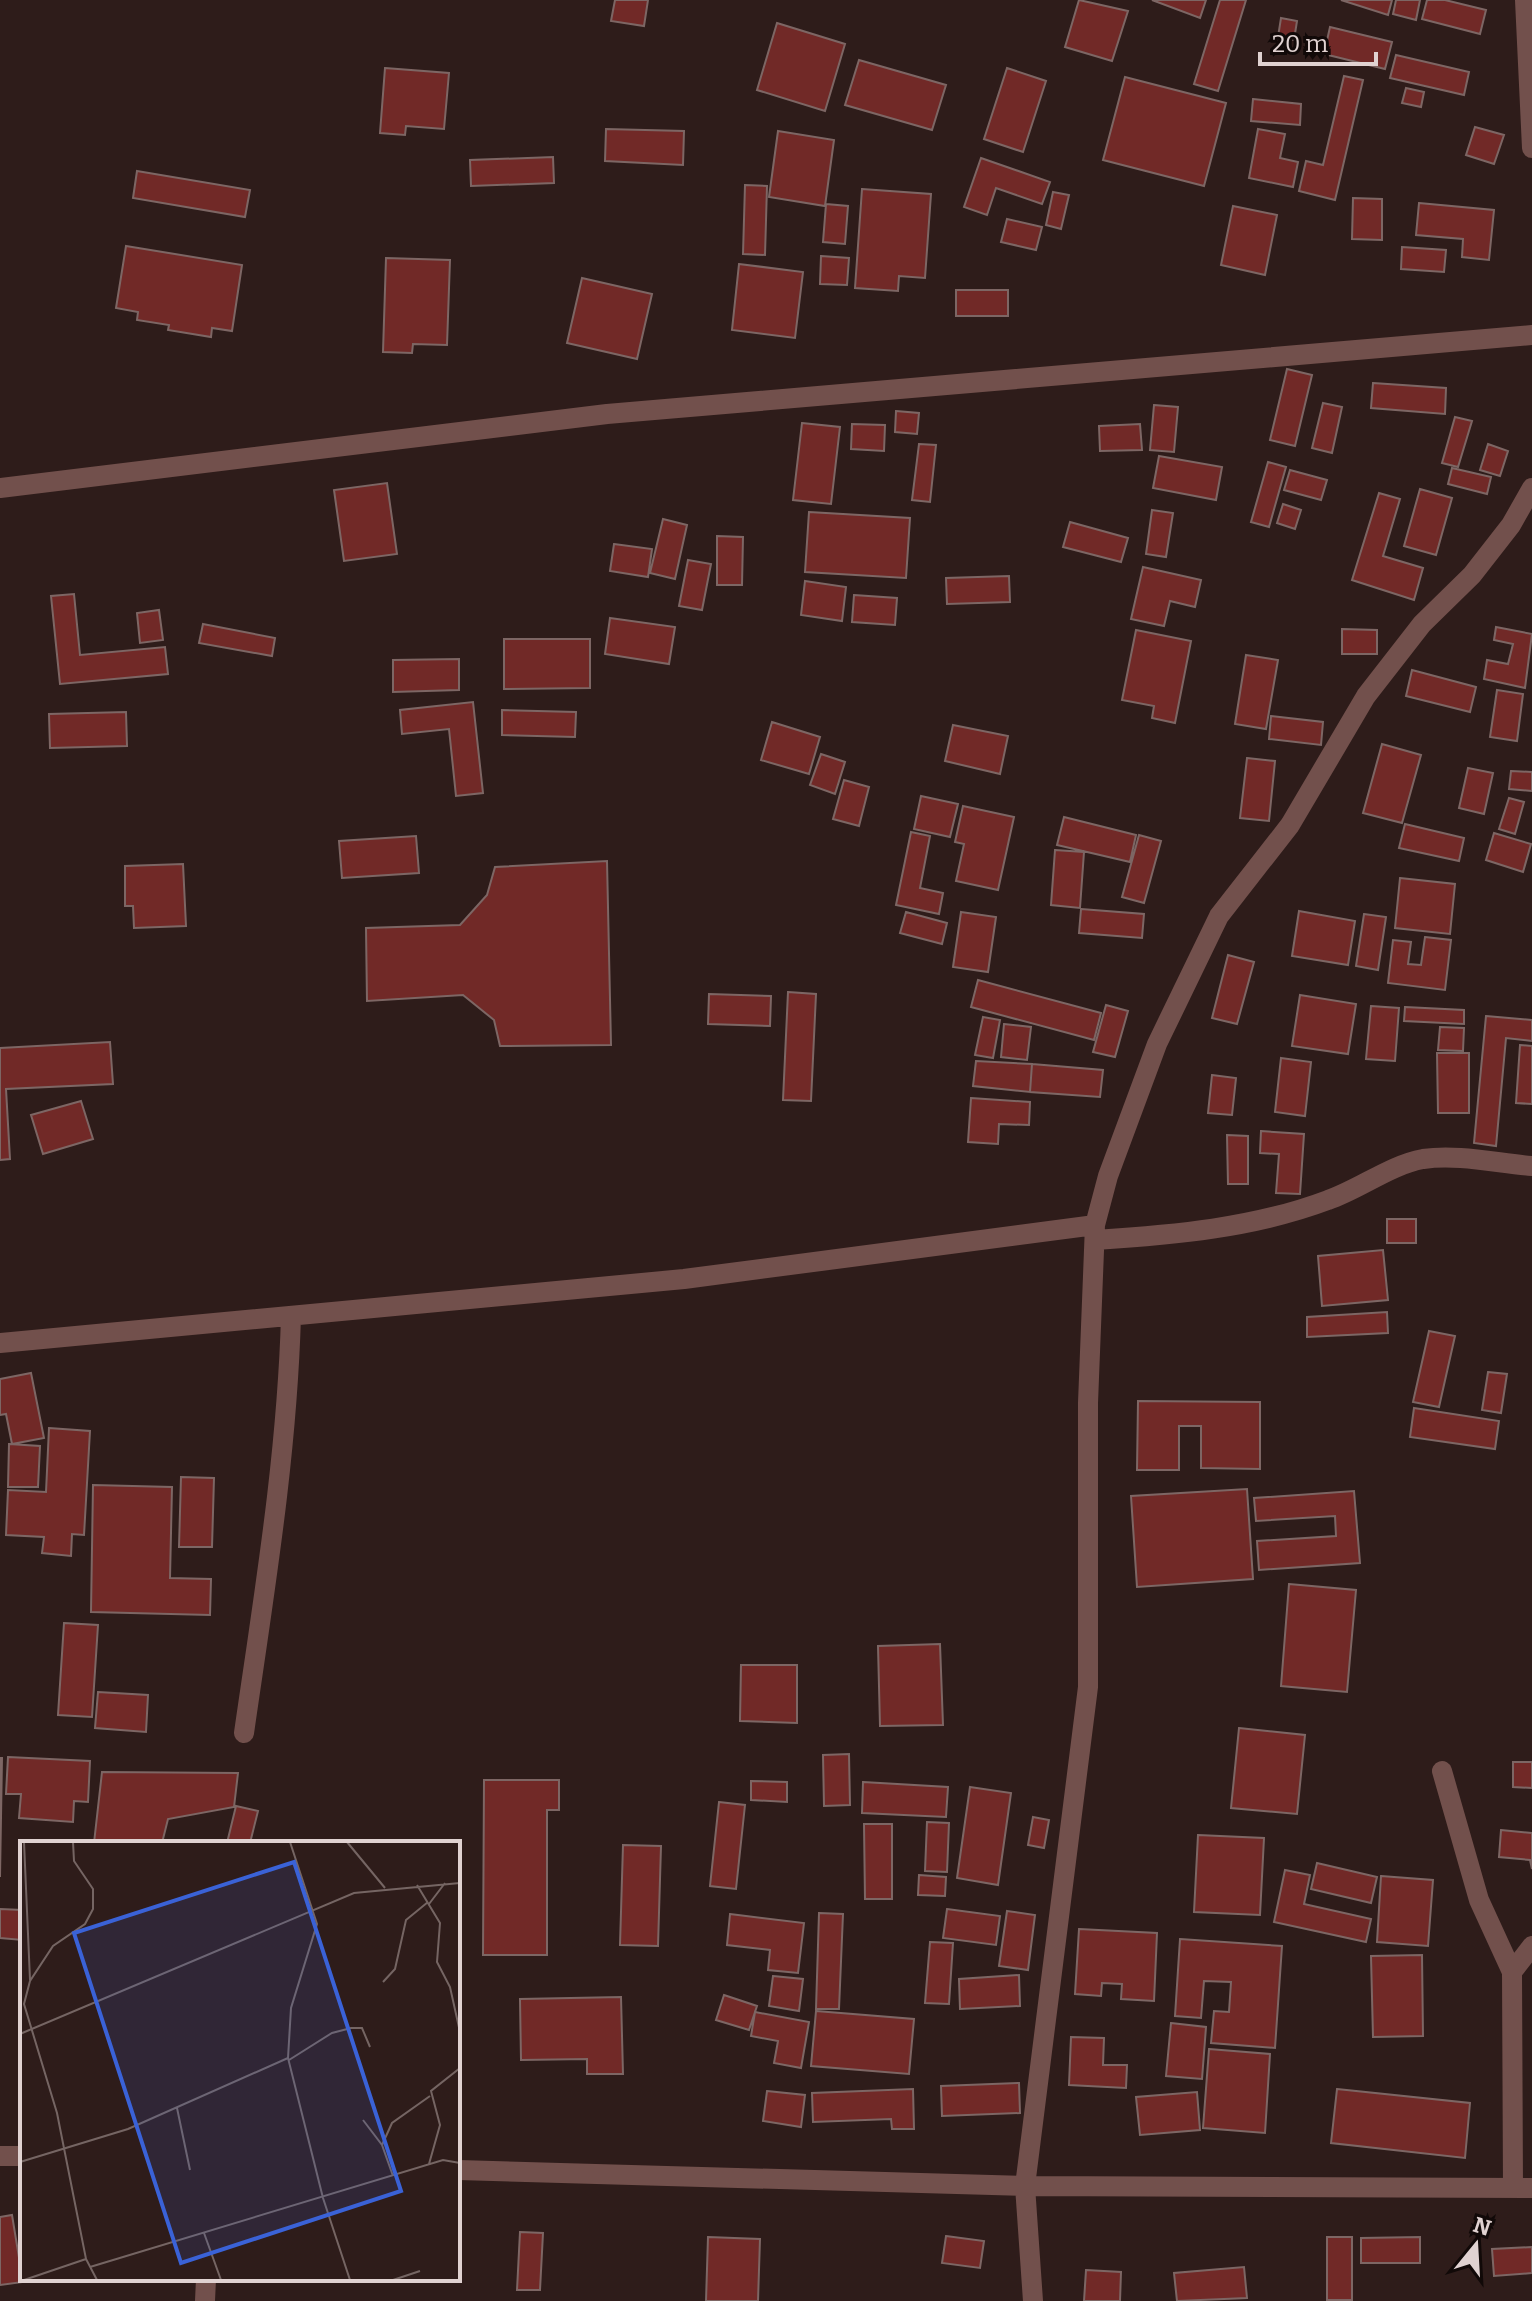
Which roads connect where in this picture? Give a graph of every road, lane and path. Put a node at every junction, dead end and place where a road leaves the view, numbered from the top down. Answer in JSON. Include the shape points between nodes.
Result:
{"nodes":[{"id":1,"x":1525,"y":0,"type":"edge"},
{"id":2,"x":1532,"y":148,"type":"edge"},
{"id":3,"x":1532,"y":335,"type":"edge"},
{"id":4,"x":0,"y":488,"type":"edge"},
{"id":5,"x":1532,"y":488,"type":"edge"},
{"id":6,"x":1532,"y":1166,"type":"edge"},
{"id":7,"x":1095,"y":1232,"type":"junction"},
{"id":8,"x":291,"y":1316,"type":"junction"},
{"id":9,"x":0,"y":1343,"type":"edge"},
{"id":10,"x":244,"y":1733,"type":"dead end"},
{"id":11,"x":1442,"y":1771,"type":"dead end"},
{"id":12,"x":1532,"y":1946,"type":"edge"},
{"id":13,"x":1512,"y":1972,"type":"junction"},
{"id":14,"x":460,"y":2170,"type":"edge"},
{"id":15,"x":1025,"y":2186,"type":"junction"},
{"id":16,"x":1522,"y":2188,"type":"edge"},
{"id":17,"x":206,"y":2281,"type":"edge"},
{"id":18,"x":205,"y":2301,"type":"edge"},
{"id":19,"x":1033,"y":2301,"type":"edge"}],
"edges":[{"from":1,"to":2,"type":"street"},
{"from":3,"to":4,"type":"street","via":[[607,414]]},
{"from":5,"to":7,"type":"street","via":[[1472,575],[1422,624],[1366,696],[1290,825],[1219,916],[1157,1044],[1108,1176]]},
{"from":6,"to":7,"type":"street","via":[[1421,1160],[1329,1200],[1253,1221],[1199,1231]]},
{"from":7,"to":8,"type":"street","via":[[684,1279]]},
{"from":7,"to":15,"type":"street","via":[[1088,1403],[1088,1687]]},
{"from":8,"to":9,"type":"street"},
{"from":8,"to":10,"type":"street","via":[[289,1396],[275,1528]]},
{"from":11,"to":13,"type":"street","via":[[1479,1900]]},
{"from":12,"to":13,"type":"street"},
{"from":13,"to":16,"type":"street"},
{"from":14,"to":15,"type":"street"},
{"from":15,"to":16,"type":"street"},
{"from":15,"to":19,"type":"street"},
{"from":17,"to":18,"type":"street"}]}
